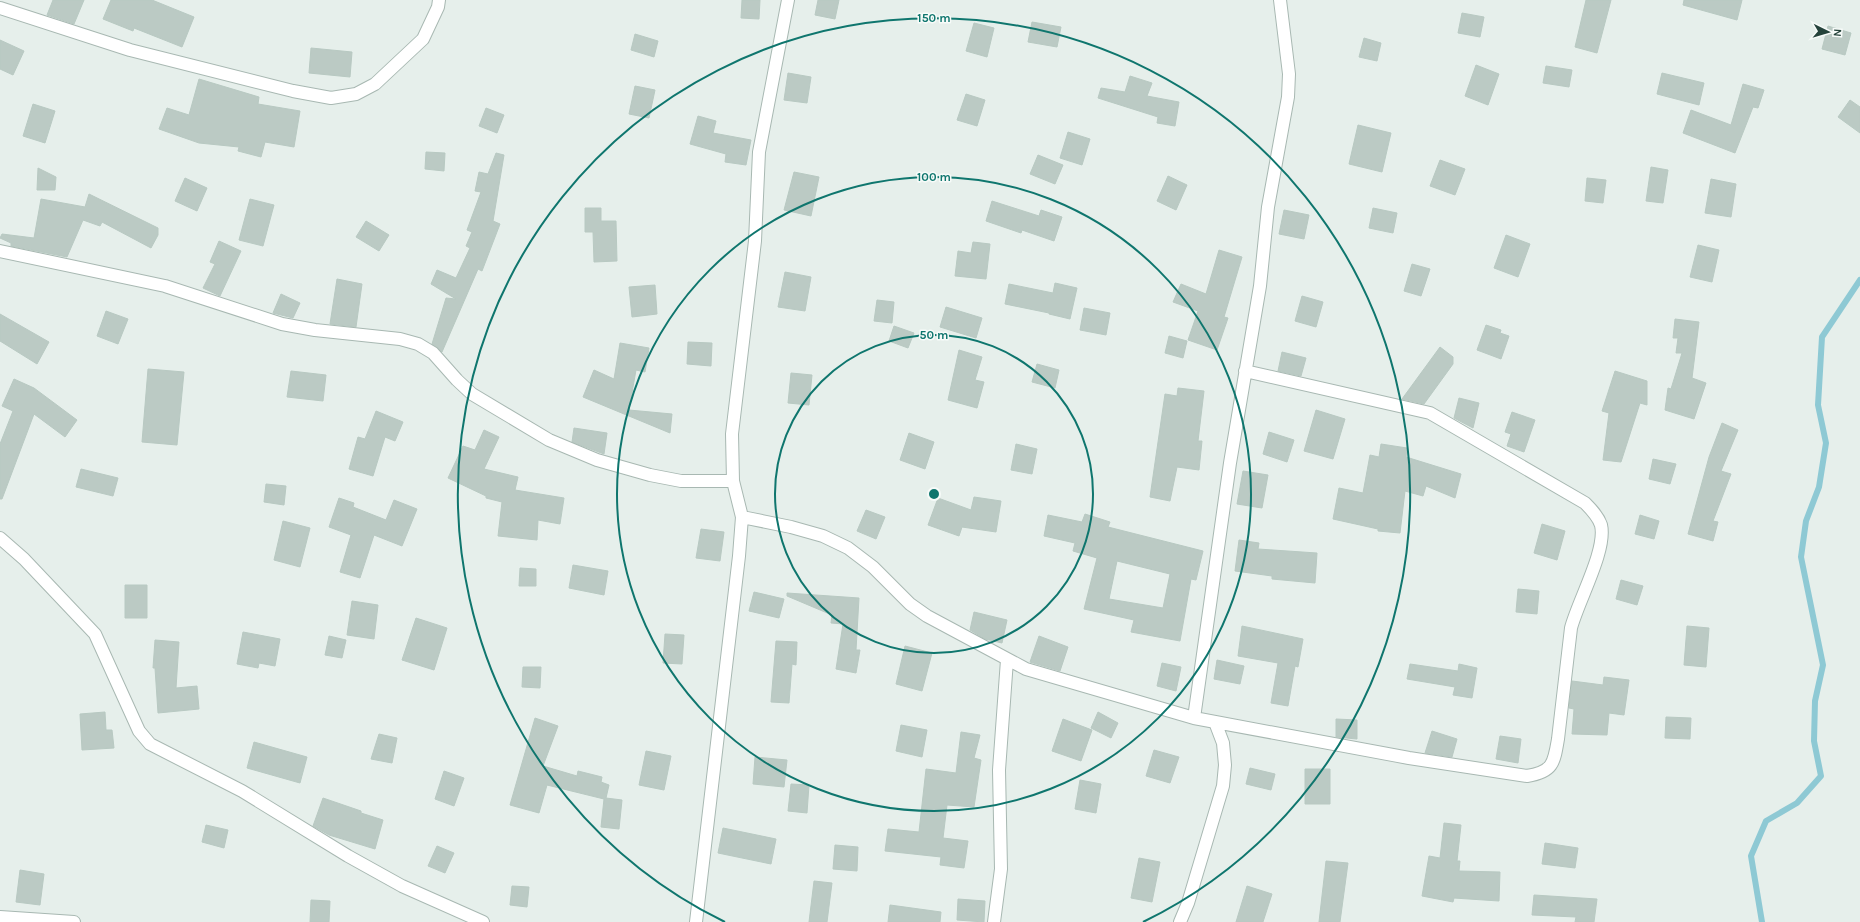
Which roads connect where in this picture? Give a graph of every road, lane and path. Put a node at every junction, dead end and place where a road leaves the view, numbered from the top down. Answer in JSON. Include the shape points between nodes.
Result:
{"nodes":[{"id":1,"x":439,"y":0,"type":"edge"},
{"id":2,"x":788,"y":0,"type":"edge"},
{"id":3,"x":1280,"y":0,"type":"edge"},
{"id":4,"x":0,"y":8,"type":"edge"},
{"id":5,"x":0,"y":251,"type":"edge"},
{"id":6,"x":1245,"y":372,"type":"junction"},
{"id":7,"x":733,"y":480,"type":"junction"},
{"id":8,"x":742,"y":517,"type":"junction"},
{"id":9,"x":0,"y":538,"type":"edge"},
{"id":10,"x":1008,"y":660,"type":"junction"},
{"id":11,"x":1194,"y":718,"type":"junction"},
{"id":12,"x":1215,"y":722,"type":"junction"},
{"id":13,"x":0,"y":917,"type":"edge"},
{"id":14,"x":74,"y":922,"type":"edge"},
{"id":15,"x":483,"y":922,"type":"edge"},
{"id":16,"x":696,"y":922,"type":"edge"},
{"id":17,"x":994,"y":922,"type":"edge"},
{"id":18,"x":1180,"y":922,"type":"edge"}],
"edges":[{"from":1,"to":4,"type":"street","via":[[423,39],[375,84],[356,94],[331,98],[130,50]]},
{"from":2,"to":7,"type":"street","via":[[759,152],[755,241],[732,434]]},
{"from":3,"to":6,"type":"street","via":[[1287,49],[1288,97],[1268,207],[1260,286]]},
{"from":5,"to":7,"type":"street","via":[[165,286],[282,324],[400,339],[418,344],[433,353],[472,394],[549,440],[597,460],[650,475],[682,481]]},
{"from":6,"to":11,"type":"street"},
{"from":6,"to":12,"type":"street","via":[[1430,412],[1585,502],[1601,525],[1601,541],[1598,556],[1575,611],[1571,628],[1555,757],[1550,768],[1539,774],[1527,776],[1409,758]]},
{"from":7,"to":8,"type":"street"},
{"from":8,"to":10,"type":"street","via":[[823,536],[848,548],[873,567],[916,608]]},
{"from":8,"to":16,"type":"street"},
{"from":9,"to":15,"type":"street","via":[[24,559],[95,634],[139,731],[150,744],[242,791],[402,886]]},
{"from":10,"to":11,"type":"street","via":[[1026,670]]},
{"from":10,"to":17,"type":"street","via":[[998,770],[1002,869]]},
{"from":11,"to":12,"type":"street"},
{"from":12,"to":18,"type":"street","via":[[1223,743],[1226,765],[1223,786]]},
{"from":13,"to":14,"type":"street"}]}
